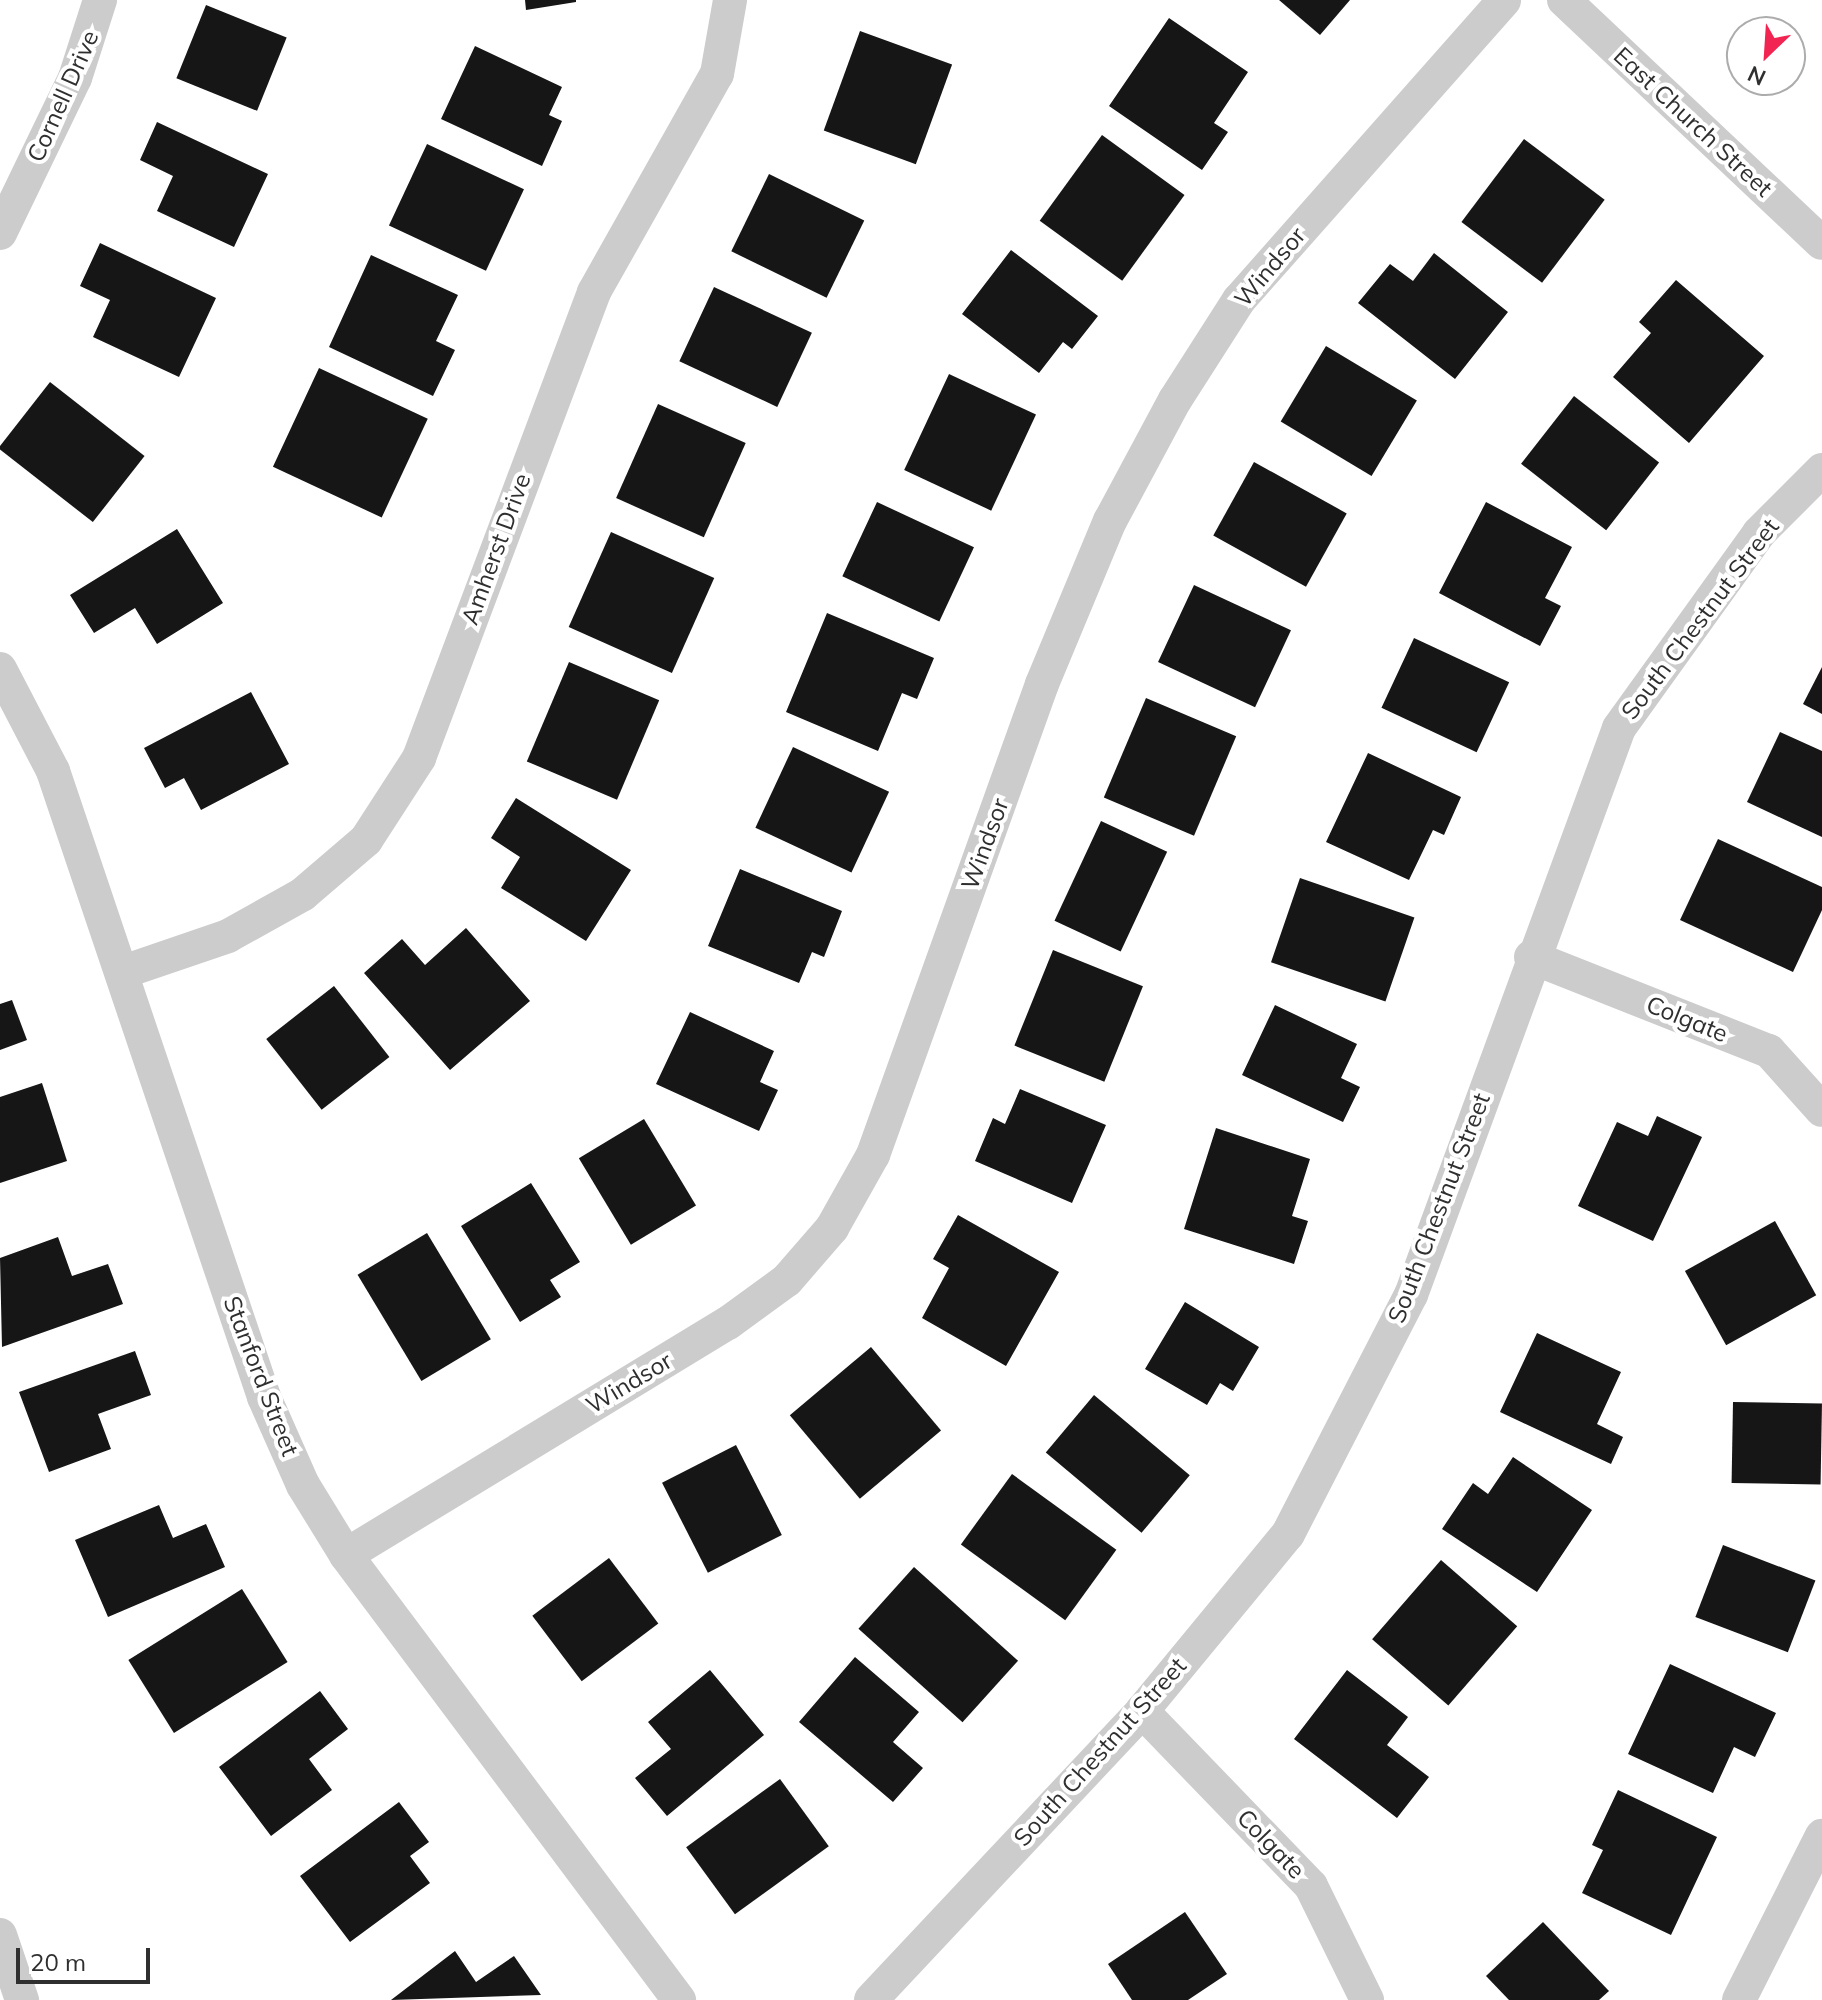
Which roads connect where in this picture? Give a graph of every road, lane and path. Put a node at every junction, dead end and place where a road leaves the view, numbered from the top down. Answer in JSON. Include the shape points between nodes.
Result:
{"nodes":[{"id":1,"x":100,"y":0,"type":"edge"},
{"id":2,"x":730,"y":0,"type":"edge"},
{"id":3,"x":1504,"y":0,"type":"edge"},
{"id":4,"x":1564,"y":0,"type":"edge"},
{"id":5,"x":0,"y":233,"type":"edge"},
{"id":6,"x":1822,"y":243,"type":"edge"},
{"id":7,"x":1822,"y":470,"type":"edge"},
{"id":8,"x":0,"y":669,"type":"edge"},
{"id":9,"x":1531,"y":957,"type":"junction"},
{"id":10,"x":123,"y":972,"type":"junction"},
{"id":11,"x":1822,"y":1110,"type":"edge"},
{"id":12,"x":346,"y":1555,"type":"junction"},
{"id":13,"x":1142,"y":1711,"type":"junction"},
{"id":14,"x":1822,"y":1836,"type":"edge"},
{"id":15,"x":0,"y":1935,"type":"edge"},
{"id":16,"x":22,"y":2000,"type":"edge"},
{"id":17,"x":679,"y":2000,"type":"edge"},
{"id":18,"x":871,"y":2000,"type":"edge"},
{"id":19,"x":1367,"y":2000,"type":"edge"},
{"id":20,"x":1739,"y":2000,"type":"edge"}],
"edges":[{"from":1,"to":5,"type":"street","name":"Cornell Drive","via":[[75,78]]},
{"from":2,"to":10,"type":"street","name":"Amherst Drive","via":[[717,74],[594,292],[419,758],[366,840],[303,894],[228,936]]},
{"from":3,"to":12,"type":"street","name":"Windsor","via":[[1239,300],[1168,414],[1110,521],[1048,670],[873,1155],[832,1228],[787,1280],[728,1323]]},
{"from":4,"to":6,"type":"street","name":"East Church Street"},
{"from":7,"to":9,"type":"street","name":"South Chestnut Street","via":[[1759,533],[1619,728]]},
{"from":8,"to":10,"type":"street","name":"Stanford Street","via":[[53,771]]},
{"from":9,"to":11,"type":"street","name":"Colgate","via":[[1769,1051]]},
{"from":9,"to":13,"type":"street","name":"South Chestnut Street","via":[[1411,1295],[1288,1534]]},
{"from":10,"to":12,"type":"street","name":"Stanford Street","via":[[264,1397]]},
{"from":12,"to":17,"type":"street","name":"Stanford Street"},
{"from":13,"to":18,"type":"street","name":"South Chestnut Street"},
{"from":13,"to":19,"type":"street","name":"Colgate","via":[[1311,1886]]},
{"from":14,"to":20,"type":"street"},
{"from":15,"to":16,"type":"street"}]}
